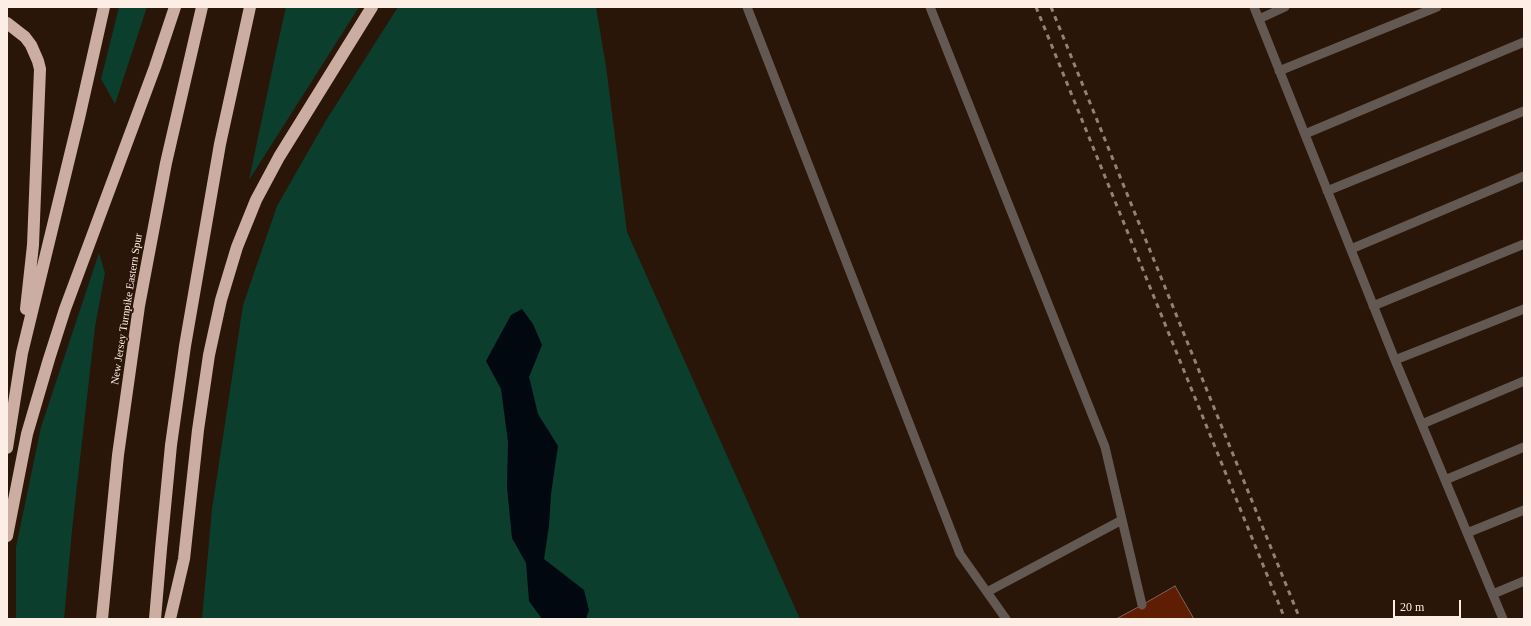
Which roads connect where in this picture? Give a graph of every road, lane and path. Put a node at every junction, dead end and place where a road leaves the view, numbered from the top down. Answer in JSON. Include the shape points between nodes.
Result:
{"nodes":[{"id":1,"x":104,"y":7,"type":"edge"},
{"id":2,"x":175,"y":7,"type":"edge"},
{"id":3,"x":202,"y":7,"type":"edge"},
{"id":4,"x":250,"y":7,"type":"edge"},
{"id":5,"x":372,"y":7,"type":"edge"},
{"id":6,"x":747,"y":7,"type":"edge"},
{"id":7,"x":930,"y":7,"type":"edge"},
{"id":8,"x":1254,"y":7,"type":"edge"},
{"id":9,"x":1285,"y":7,"type":"edge"},
{"id":10,"x":1437,"y":7,"type":"edge"},
{"id":11,"x":1258,"y":18,"type":"junction"},
{"id":12,"x":7,"y":23,"type":"edge"},
{"id":13,"x":1524,"y":42,"type":"edge"},
{"id":14,"x":1279,"y":71,"type":"junction"},
{"id":15,"x":1524,"y":111,"type":"edge"},
{"id":16,"x":1305,"y":134,"type":"junction"},
{"id":17,"x":1524,"y":176,"type":"edge"},
{"id":18,"x":1327,"y":191,"type":"junction"},
{"id":19,"x":1524,"y":244,"type":"edge"},
{"id":20,"x":1351,"y":249,"type":"junction"},
{"id":21,"x":1373,"y":306,"type":"junction"},
{"id":22,"x":1524,"y":309,"type":"edge"},
{"id":23,"x":22,"y":353,"type":"junction"},
{"id":24,"x":1395,"y":360,"type":"junction"},
{"id":25,"x":1524,"y":381,"type":"edge"},
{"id":26,"x":1422,"y":424,"type":"junction"},
{"id":27,"x":1524,"y":447,"type":"edge"},
{"id":28,"x":7,"y":448,"type":"edge"},
{"id":29,"x":1445,"y":480,"type":"junction"},
{"id":30,"x":1524,"y":510,"type":"edge"},
{"id":31,"x":1122,"y":520,"type":"junction"},
{"id":32,"x":1468,"y":533,"type":"junction"},
{"id":33,"x":7,"y":536,"type":"edge"},
{"id":34,"x":1524,"y":581,"type":"edge"},
{"id":35,"x":987,"y":592,"type":"junction"},
{"id":36,"x":1493,"y":594,"type":"junction"},
{"id":37,"x":1142,"y":605,"type":"dead end"},
{"id":38,"x":102,"y":619,"type":"edge"},
{"id":39,"x":155,"y":619,"type":"edge"},
{"id":40,"x":170,"y":619,"type":"edge"},
{"id":41,"x":1006,"y":619,"type":"edge"},
{"id":42,"x":1503,"y":619,"type":"edge"}],
"edges":[{"from":1,"to":23,"type":"highway"},
{"from":2,"to":33,"type":"highway","via":[[47,365],[27,434]]},
{"from":3,"to":38,"type":"highway","name":"New Jersey Turnpike Eastern Spur","via":[[166,163],[139,306],[118,455]]},
{"from":4,"to":39,"type":"highway","via":[[220,144],[185,346],[160,550]]},
{"from":5,"to":40,"type":"highway","via":[[278,157],[237,246],[221,300],[208,361],[184,559]]},
{"from":6,"to":35,"type":"lane","via":[[960,554]]},
{"from":7,"to":31,"type":"lane","via":[[1105,447]]},
{"from":8,"to":11,"type":"lane"},
{"from":9,"to":11,"type":"lane"},
{"from":10,"to":14,"type":"lane"},
{"from":11,"to":14,"type":"lane"},
{"from":12,"to":23,"type":"highway","via":[[18,30],[31,45],[40,69],[33,245]]},
{"from":13,"to":16,"type":"lane"},
{"from":14,"to":16,"type":"lane"},
{"from":15,"to":18,"type":"lane"},
{"from":16,"to":18,"type":"lane"},
{"from":17,"to":20,"type":"lane"},
{"from":18,"to":20,"type":"lane"},
{"from":19,"to":21,"type":"lane"},
{"from":20,"to":21,"type":"lane"},
{"from":21,"to":24,"type":"lane"},
{"from":22,"to":24,"type":"lane"},
{"from":23,"to":28,"type":"highway"},
{"from":24,"to":26,"type":"lane"},
{"from":25,"to":26,"type":"lane"},
{"from":26,"to":29,"type":"lane"},
{"from":27,"to":29,"type":"lane"},
{"from":29,"to":32,"type":"lane"},
{"from":30,"to":32,"type":"lane"},
{"from":31,"to":35,"type":"lane"},
{"from":31,"to":37,"type":"lane"},
{"from":32,"to":36,"type":"lane"},
{"from":34,"to":36,"type":"lane"},
{"from":35,"to":41,"type":"lane"},
{"from":36,"to":42,"type":"lane"}]}
